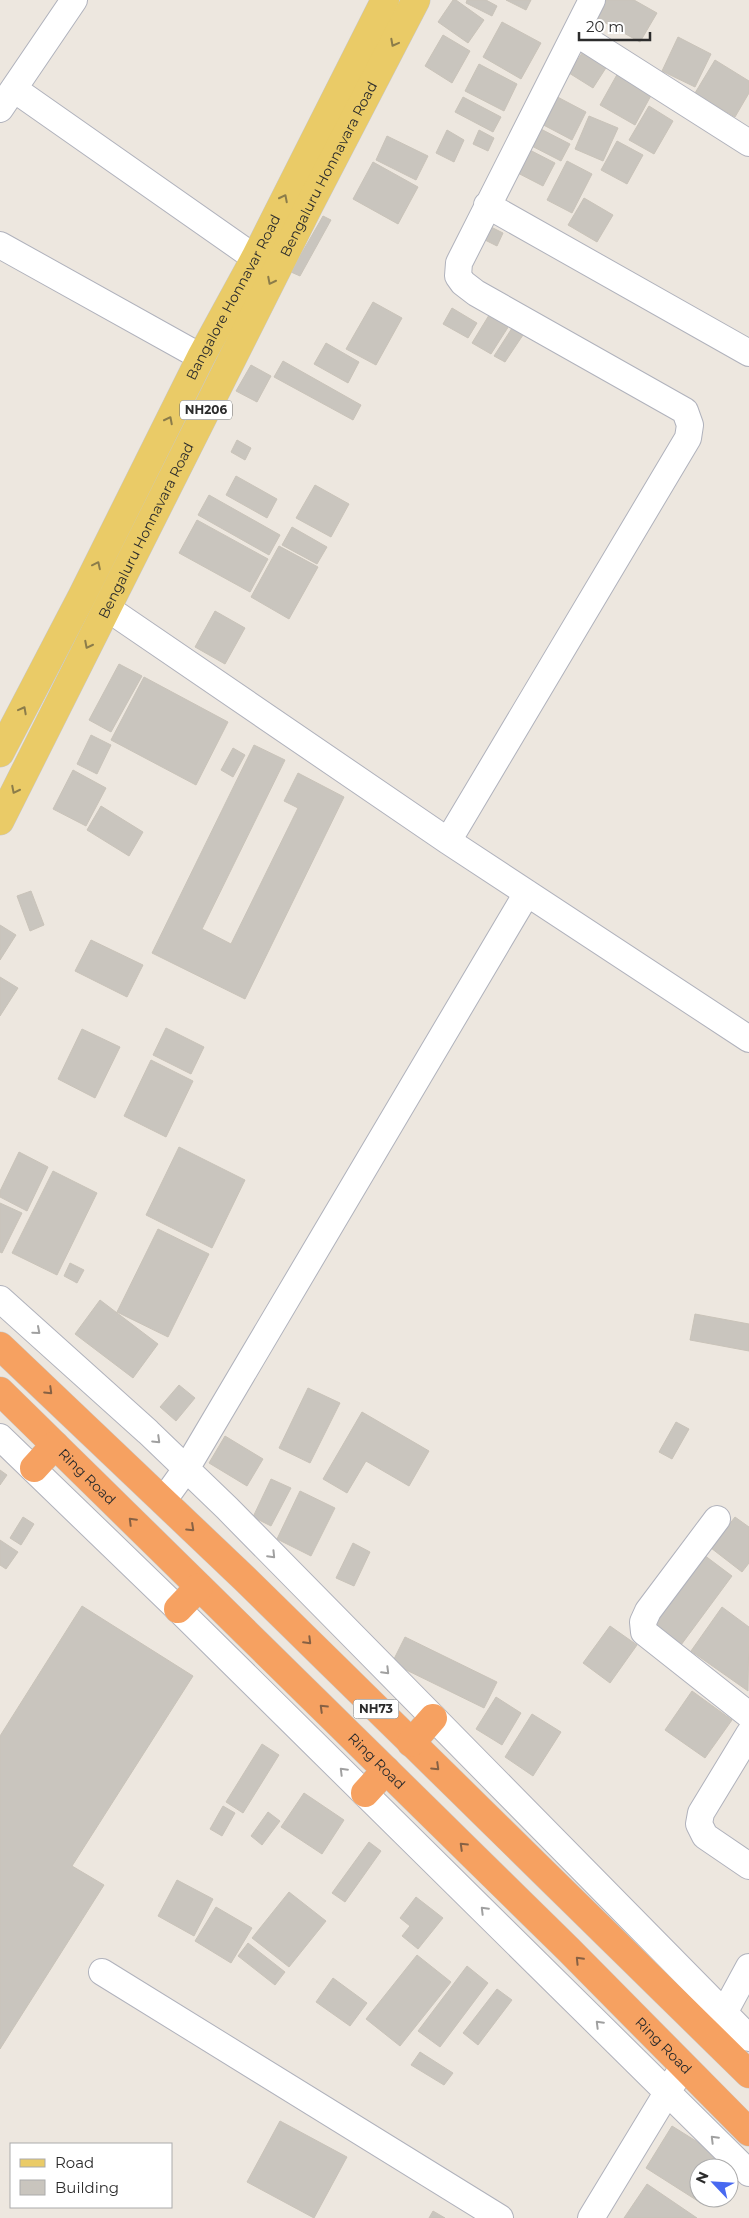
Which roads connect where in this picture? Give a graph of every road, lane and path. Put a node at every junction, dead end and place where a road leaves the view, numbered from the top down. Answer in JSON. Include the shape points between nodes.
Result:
{"nodes":[{"id":1,"x":74,"y":0,"type":"edge"},
{"id":2,"x":385,"y":0,"type":"edge"},
{"id":3,"x":416,"y":0,"type":"edge"},
{"id":4,"x":592,"y":0,"type":"edge"},
{"id":5,"x":576,"y":33,"type":"junction"},
{"id":6,"x":7,"y":99,"type":"edge"},
{"id":7,"x":749,"y":143,"type":"edge"},
{"id":8,"x":487,"y":205,"type":"junction"},
{"id":9,"x":0,"y":245,"type":"edge"},
{"id":10,"x":254,"y":258,"type":"junction"},
{"id":11,"x":749,"y":353,"type":"edge"},
{"id":12,"x":201,"y":357,"type":"junction"},
{"id":13,"x":107,"y":608,"type":"junction"},
{"id":14,"x":0,"y":753,"type":"edge"},
{"id":15,"x":0,"y":821,"type":"edge"},
{"id":16,"x":448,"y":840,"type":"junction"},
{"id":17,"x":527,"y":893,"type":"junction"},
{"id":18,"x":749,"y":1038,"type":"edge"},
{"id":19,"x":0,"y":1299,"type":"edge"},
{"id":20,"x":0,"y":1346,"type":"edge"},
{"id":21,"x":0,"y":1391,"type":"edge"},
{"id":22,"x":0,"y":1436,"type":"edge"},
{"id":23,"x":55,"y":1445,"type":"junction"},
{"id":24,"x":34,"y":1468,"type":"junction"},
{"id":25,"x":186,"y":1468,"type":"junction"},
{"id":26,"x":163,"y":1501,"type":"junction"},
{"id":27,"x":717,"y":1519,"type":"dead end"},
{"id":28,"x":199,"y":1587,"type":"junction"},
{"id":29,"x":178,"y":1609,"type":"junction"},
{"id":30,"x":749,"y":1716,"type":"edge"},
{"id":31,"x":433,"y":1718,"type":"junction"},
{"id":32,"x":749,"y":1734,"type":"edge"},
{"id":33,"x":411,"y":1743,"type":"junction"},
{"id":34,"x":386,"y":1770,"type":"junction"},
{"id":35,"x":365,"y":1793,"type":"junction"},
{"id":36,"x":749,"y":1866,"type":"edge"},
{"id":37,"x":749,"y":1967,"type":"edge"},
{"id":38,"x":102,"y":1972,"type":"dead end"},
{"id":39,"x":724,"y":2013,"type":"junction"},
{"id":40,"x":745,"y":2055,"type":"edge"},
{"id":41,"x":682,"y":2067,"type":"junction"},
{"id":42,"x":668,"y":2092,"type":"junction"},
{"id":43,"x":749,"y":2132,"type":"edge"},
{"id":44,"x":749,"y":2173,"type":"edge"},
{"id":45,"x":500,"y":2218,"type":"edge"},
{"id":46,"x":591,"y":2218,"type":"edge"}],
"edges":[{"from":1,"to":6,"type":"street"},
{"from":10,"to":2,"type":"main road","name":"Bangalore Honnavar Road","number":"NH206","one_way":true},
{"from":3,"to":13,"type":"main road","name":"Bengaluru Honnavara Road","number":"NH206","one_way":true},
{"from":4,"to":5,"type":"street"},
{"from":5,"to":7,"type":"street"},
{"from":5,"to":8,"type":"street"},
{"from":6,"to":10,"type":"street"},
{"from":8,"to":11,"type":"street"},
{"from":8,"to":16,"type":"street","via":[[459,262],[458,276],[463,284],[685,412],[690,425],[688,438]]},
{"from":9,"to":12,"type":"street"},
{"from":10,"to":12,"type":"main road","name":"Bangalore Honnavar Road","number":"NH206"},
{"from":14,"to":12,"type":"main road","name":"Bangalore Honnavar Road","number":"NH206","one_way":true},
{"from":13,"to":15,"type":"main road","name":"Bengaluru Honnavara Road","number":"NH206","one_way":true},
{"from":13,"to":16,"type":"street"},
{"from":16,"to":17,"type":"street"},
{"from":17,"to":18,"type":"street"},
{"from":17,"to":25,"type":"street"},
{"from":19,"to":25,"type":"street","one_way":true},
{"from":20,"to":26,"type":"highway","number":"NH73","one_way":true},
{"from":21,"to":23,"type":"highway","name":"Ring Road","number":"NH73"},
{"from":22,"to":24,"type":"street"},
{"from":23,"to":24,"type":"highway"},
{"from":28,"to":23,"type":"highway","name":"Ring Road","number":"NH73","one_way":true},
{"from":24,"to":29,"type":"street"},
{"from":25,"to":26,"type":"street"},
{"from":25,"to":31,"type":"street","one_way":true},
{"from":26,"to":33,"type":"highway","number":"NH73","one_way":true},
{"from":27,"to":30,"type":"street","via":[[648,1611],[643,1622],[644,1632]]},
{"from":28,"to":29,"type":"highway"},
{"from":34,"to":28,"type":"highway","name":"Ring Road","number":"NH73","one_way":true},
{"from":35,"to":29,"type":"street","one_way":true},
{"from":31,"to":33,"type":"highway"},
{"from":31,"to":39,"type":"street"},
{"from":32,"to":36,"type":"street","via":[[701,1813],[699,1824],[705,1836]]},
{"from":33,"to":40,"type":"highway","number":"NH73","one_way":true},
{"from":34,"to":35,"type":"highway"},
{"from":41,"to":34,"type":"highway","name":"Ring Road","number":"NH73","one_way":true},
{"from":42,"to":35,"type":"street","one_way":true},
{"from":37,"to":39,"type":"street"},
{"from":38,"to":45,"type":"street"},
{"from":39,"to":40,"type":"street"},
{"from":41,"to":42,"type":"street"},
{"from":41,"to":43,"type":"highway","name":"Ring Road","number":"NH73"},
{"from":44,"to":42,"type":"street","one_way":true},
{"from":42,"to":46,"type":"street"}]}
